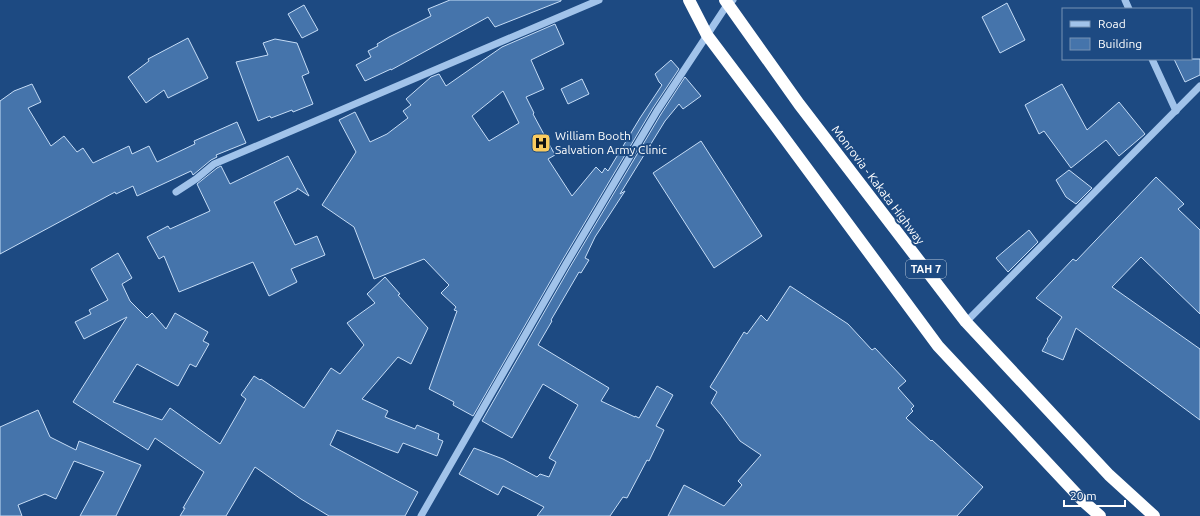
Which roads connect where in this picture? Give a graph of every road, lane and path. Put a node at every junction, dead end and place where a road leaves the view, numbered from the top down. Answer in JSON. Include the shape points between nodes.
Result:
{"nodes":[{"id":1,"x":599,"y":0,"type":"edge"},
{"id":2,"x":689,"y":0,"type":"edge"},
{"id":3,"x":728,"y":2,"type":"edge"},
{"id":4,"x":707,"y":36,"type":"junction"},
{"id":5,"x":1152,"y":60,"type":"edge"},
{"id":6,"x":1200,"y":86,"type":"edge"},
{"id":7,"x":1176,"y":111,"type":"junction"},
{"id":8,"x":176,"y":192,"type":"dead end"},
{"id":9,"x":966,"y":322,"type":"junction"},
{"id":10,"x":421,"y":516,"type":"edge"},
{"id":11,"x":1100,"y":516,"type":"edge"},
{"id":12,"x":1154,"y":516,"type":"edge"}],
"edges":[{"from":1,"to":8,"type":"street","via":[[214,164]]},
{"from":2,"to":4,"type":"highway","number":"TAH 7"},
{"from":3,"to":4,"type":"street"},
{"from":3,"to":9,"type":"highway","name":"Monrovia - Kakata Highway","number":"TAH 7","via":[[799,104]]},
{"from":4,"to":10,"type":"street","via":[[657,111]]},
{"from":4,"to":11,"type":"highway","number":"TAH 7","via":[[938,346]]},
{"from":5,"to":7,"type":"street"},
{"from":6,"to":7,"type":"street"},
{"from":7,"to":9,"type":"street"},
{"from":9,"to":12,"type":"highway","name":"Monrovia - Kakata Highway","number":"TAH 7","via":[[1109,475]]}]}
